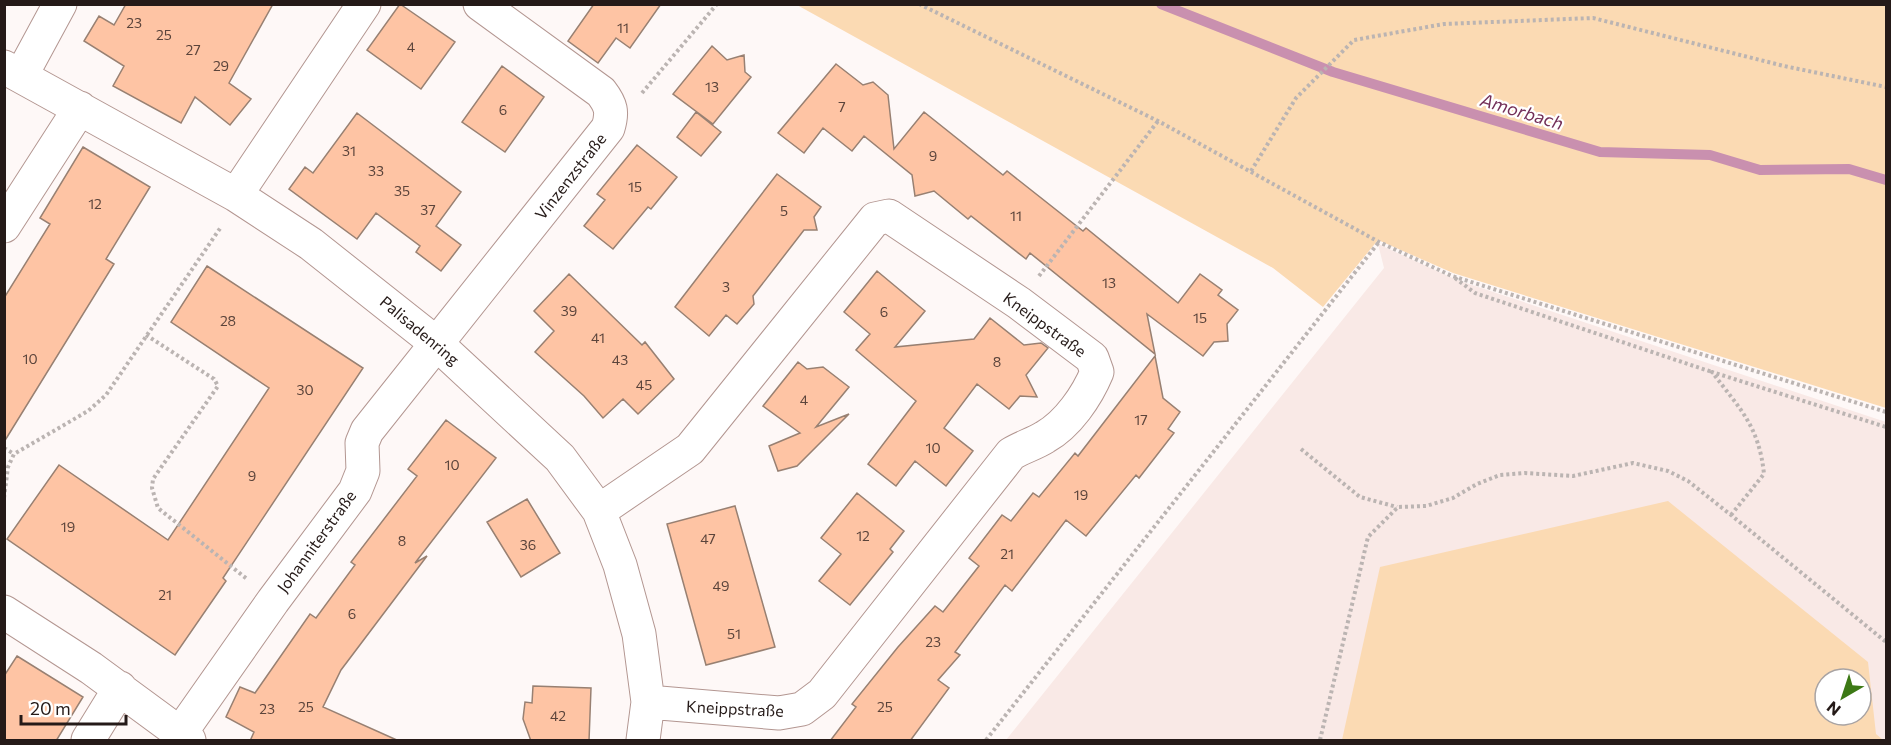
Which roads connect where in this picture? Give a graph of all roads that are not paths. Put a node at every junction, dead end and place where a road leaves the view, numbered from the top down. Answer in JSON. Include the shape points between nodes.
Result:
{"nodes":[{"id":1,"x":60,"y":4,"type":"edge"},
{"id":2,"x":364,"y":4,"type":"edge"},
{"id":3,"x":480,"y":4,"type":"edge"},
{"id":4,"x":13,"y":71,"type":"edge"},
{"id":5,"x":80,"y":108,"type":"junction"},
{"id":6,"x":238,"y":197,"type":"junction"},
{"id":7,"x":4,"y":226,"type":"edge"},
{"id":8,"x":436,"y":344,"type":"junction"},
{"id":9,"x":599,"y":511,"type":"junction"},
{"id":10,"x":4,"y":612,"type":"edge"},
{"id":11,"x":120,"y":688,"type":"junction"},
{"id":12,"x":648,"y":702,"type":"junction"},
{"id":13,"x":184,"y":738,"type":"edge"},
{"id":14,"x":88,"y":741,"type":"edge"},
{"id":15,"x":643,"y":741,"type":"edge"}],
"edges":[{"from":1,"to":4,"type":"street"},
{"from":2,"to":6,"type":"street"},
{"from":3,"to":8,"type":"street","name":"Vinzenzstraße","via":[[601,92],[612,114],[595,147]]},
{"from":4,"to":5,"type":"street","name":"Palisadenring"},
{"from":5,"to":6,"type":"street","name":"Palisadenring"},
{"from":5,"to":7,"type":"street"},
{"from":6,"to":8,"type":"street","name":"Palisadenring","via":[[311,244]]},
{"from":8,"to":9,"type":"street","name":"Palisadenring","via":[[560,458]]},
{"from":8,"to":13,"type":"street","name":"Johanniterstraße","via":[[367,431],[362,443],[363,471],[355,491],[273,601]]},
{"from":9,"to":12,"type":"street","name":"Palisadenring","via":[[620,565],[639,634]]},
{"from":9,"to":12,"type":"street","name":"Kneippstraße","via":[[690,449],[875,219],[889,216],[1018,303],[1092,358],[1097,372],[1090,388],[1061,426],[1011,454],[822,694],[801,710],[779,713]]},
{"from":10,"to":11,"type":"street"},
{"from":11,"to":13,"type":"street"},
{"from":11,"to":14,"type":"street"},
{"from":12,"to":15,"type":"street","name":"Palisadenring"}]}
